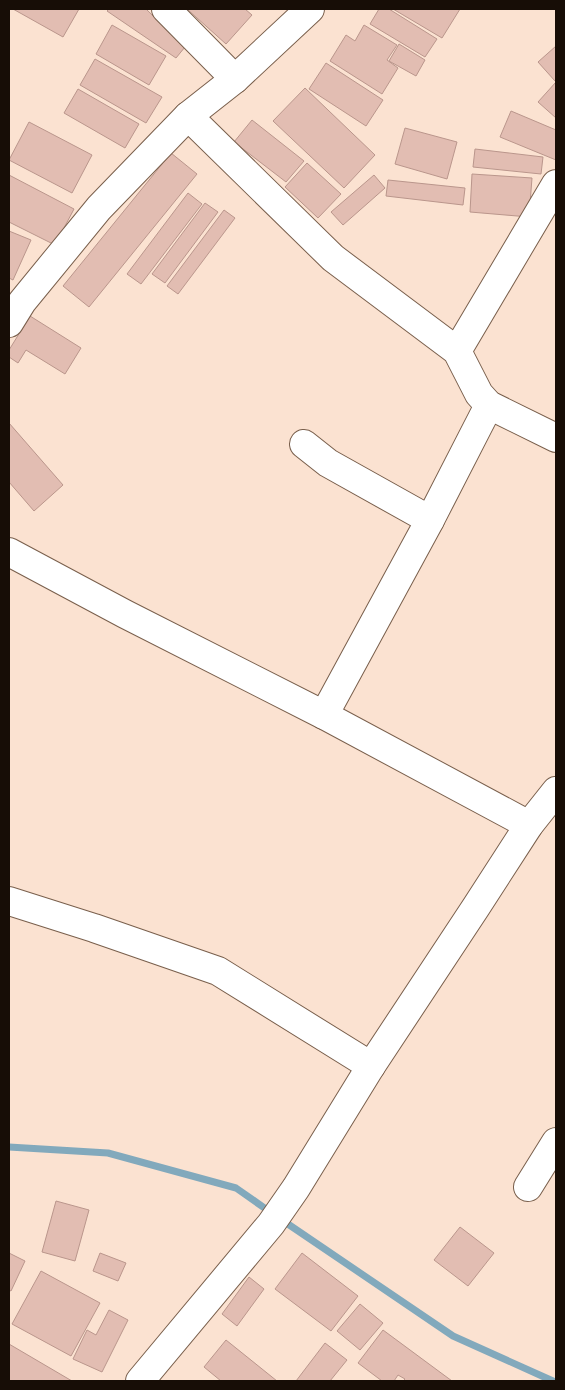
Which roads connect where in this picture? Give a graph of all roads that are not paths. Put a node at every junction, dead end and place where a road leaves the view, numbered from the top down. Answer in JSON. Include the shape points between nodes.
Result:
{"nodes":[{"id":1,"x":166,"y":9,"type":"edge"},
{"id":2,"x":310,"y":9,"type":"edge"},
{"id":3,"x":235,"y":78,"type":"junction"},
{"id":4,"x":188,"y":116,"type":"junction"},
{"id":5,"x":556,"y":184,"type":"edge"},
{"id":6,"x":9,"y":323,"type":"edge"},
{"id":7,"x":457,"y":351,"type":"junction"},
{"id":8,"x":489,"y":405,"type":"junction"},
{"id":9,"x":556,"y":438,"type":"edge"},
{"id":10,"x":304,"y":444,"type":"dead end"},
{"id":11,"x":430,"y":520,"type":"junction"},
{"id":12,"x":9,"y":552,"type":"edge"},
{"id":13,"x":324,"y":715,"type":"junction"},
{"id":14,"x":556,"y":791,"type":"edge"},
{"id":15,"x":529,"y":825,"type":"junction"},
{"id":16,"x":9,"y":901,"type":"edge"},
{"id":17,"x":371,"y":1066,"type":"junction"},
{"id":18,"x":556,"y":1142,"type":"edge"},
{"id":19,"x":528,"y":1187,"type":"dead end"},
{"id":20,"x":140,"y":1381,"type":"edge"}],
"edges":[{"from":1,"to":3,"type":"street"},
{"from":2,"to":3,"type":"street"},
{"from":3,"to":4,"type":"street"},
{"from":4,"to":6,"type":"street","via":[[99,208],[22,302]]},
{"from":4,"to":7,"type":"street","via":[[333,258]]},
{"from":5,"to":7,"type":"street"},
{"from":7,"to":8,"type":"street","via":[[479,394]]},
{"from":8,"to":9,"type":"street"},
{"from":8,"to":11,"type":"street"},
{"from":10,"to":11,"type":"street","via":[[328,463]]},
{"from":11,"to":13,"type":"street"},
{"from":12,"to":13,"type":"street"},
{"from":13,"to":15,"type":"street"},
{"from":14,"to":15,"type":"street"},
{"from":15,"to":17,"type":"street"},
{"from":16,"to":17,"type":"street","via":[[218,972]]},
{"from":17,"to":20,"type":"street","via":[[296,1188],[270,1224]]},
{"from":18,"to":19,"type":"street"}]}
